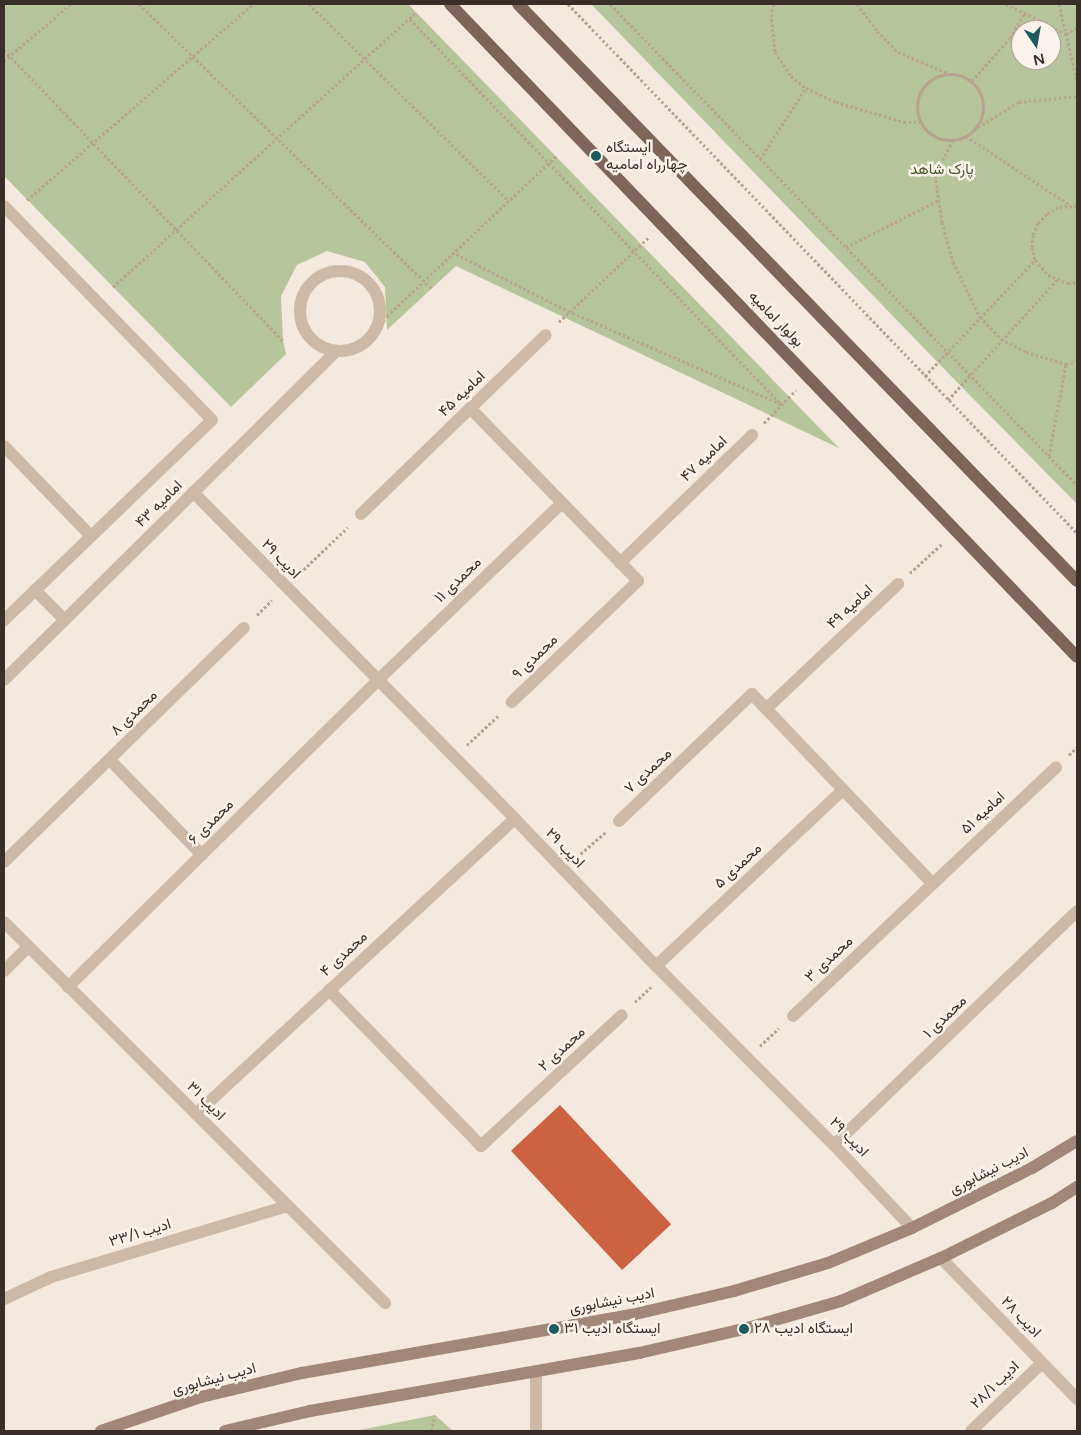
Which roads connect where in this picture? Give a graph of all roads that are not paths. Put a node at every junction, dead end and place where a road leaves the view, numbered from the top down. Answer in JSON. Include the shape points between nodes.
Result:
{"nodes":[{"id":1,"x":450,"y":4,"type":"edge"},
{"id":2,"x":518,"y":4,"type":"edge"},
{"id":3,"x":4,"y":206,"type":"edge"},
{"id":4,"x":546,"y":335,"type":"road end"},
{"id":5,"x":337,"y":351,"type":"junction"},
{"id":6,"x":470,"y":408,"type":"junction"},
{"id":7,"x":752,"y":435,"type":"road end"},
{"id":8,"x":4,"y":446,"type":"edge"},
{"id":9,"x":193,"y":492,"type":"junction"},
{"id":10,"x":562,"y":503,"type":"junction"},
{"id":11,"x":360,"y":514,"type":"road end"},
{"id":12,"x":91,"y":536,"type":"junction"},
{"id":13,"x":620,"y":563,"type":"junction"},
{"id":14,"x":1077,"y":581,"type":"edge"},
{"id":15,"x":898,"y":584,"type":"road end"},
{"id":16,"x":35,"y":590,"type":"junction"},
{"id":17,"x":4,"y":620,"type":"edge"},
{"id":18,"x":65,"y":620,"type":"junction"},
{"id":19,"x":244,"y":628,"type":"road end"},
{"id":20,"x":1077,"y":657,"type":"edge"},
{"id":21,"x":4,"y":680,"type":"edge"},
{"id":22,"x":377,"y":680,"type":"junction"},
{"id":23,"x":512,"y":702,"type":"road end"},
{"id":24,"x":766,"y":709,"type":"junction"},
{"id":25,"x":110,"y":760,"type":"junction"},
{"id":26,"x":1056,"y":767,"type":"dead end"},
{"id":27,"x":843,"y":790,"type":"junction"},
{"id":28,"x":515,"y":819,"type":"junction"},
{"id":29,"x":618,"y":821,"type":"road end"},
{"id":30,"x":202,"y":855,"type":"junction"},
{"id":31,"x":4,"y":862,"type":"edge"},
{"id":32,"x":932,"y":884,"type":"junction"},
{"id":33,"x":1077,"y":911,"type":"edge"},
{"id":34,"x":4,"y":922,"type":"edge"},
{"id":35,"x":28,"y":947,"type":"junction"},
{"id":36,"x":660,"y":970,"type":"junction"},
{"id":37,"x":4,"y":971,"type":"edge"},
{"id":38,"x":68,"y":987,"type":"junction"},
{"id":39,"x":329,"y":990,"type":"junction"},
{"id":40,"x":622,"y":1015,"type":"road end"},
{"id":41,"x":793,"y":1016,"type":"road end"},
{"id":42,"x":196,"y":1114,"type":"junction"},
{"id":43,"x":1077,"y":1141,"type":"edge"},
{"id":44,"x":834,"y":1146,"type":"junction"},
{"id":45,"x":1077,"y":1187,"type":"edge"},
{"id":46,"x":287,"y":1206,"type":"junction"},
{"id":47,"x":912,"y":1228,"type":"junction"},
{"id":48,"x":941,"y":1258,"type":"junction"},
{"id":49,"x":4,"y":1299,"type":"edge"},
{"id":50,"x":385,"y":1303,"type":"dead end"},
{"id":51,"x":1042,"y":1363,"type":"junction"},
{"id":52,"x":536,"y":1372,"type":"junction"},
{"id":53,"x":1077,"y":1399,"type":"edge"},
{"id":54,"x":102,"y":1431,"type":"edge"},
{"id":55,"x":225,"y":1431,"type":"edge"},
{"id":56,"x":536,"y":1431,"type":"edge"},
{"id":57,"x":971,"y":1431,"type":"edge"}],
"edges":[{"from":1,"to":20,"type":"main road","name":"بولوار امامیه"},
{"from":2,"to":14,"type":"main road"},
{"from":3,"to":12,"type":"street","via":[[212,420]]},
{"from":4,"to":6,"type":"street","name":"امامیه ۴۵"},
{"from":5,"to":5,"type":"street","via":[[322,347],[309,337],[302,323],[300,307],[304,292],[314,280],[328,272],[344,270],[359,275],[372,285],[379,298],[381,314],[377,329],[366,342],[353,350]]},
{"from":5,"to":9,"type":"street","name":"امامیه ۴۳"},
{"from":6,"to":10,"type":"street"},
{"from":6,"to":11,"type":"street","name":"امامیه ۴۵"},
{"from":7,"to":13,"type":"street","name":"امامیه ۴۷"},
{"from":8,"to":12,"type":"street"},
{"from":9,"to":18,"type":"street","name":"امامیه ۴۳"},
{"from":9,"to":22,"type":"street","name":"ادیب ۲۹"},
{"from":10,"to":13,"type":"street"},
{"from":10,"to":22,"type":"street","name":"محمدی ۱۱"},
{"from":12,"to":16,"type":"street"},
{"from":13,"to":23,"type":"street","name":"محمدی ۹","via":[[638,581]]},
{"from":15,"to":24,"type":"street","name":"امامیه ۴۹"},
{"from":16,"to":17,"type":"street"},
{"from":16,"to":18,"type":"street"},
{"from":18,"to":21,"type":"street","name":"امامیه ۴۳"},
{"from":19,"to":25,"type":"street","name":"محمدی ۸"},
{"from":22,"to":28,"type":"street","name":"ادیب ۲۹"},
{"from":22,"to":30,"type":"street","name":"محمدی ۶"},
{"from":24,"to":27,"type":"street"},
{"from":24,"to":29,"type":"street","name":"محمدی ۷","via":[[752,694]]},
{"from":25,"to":30,"type":"street"},
{"from":25,"to":31,"type":"street","name":"محمدی ۸"},
{"from":26,"to":32,"type":"street","name":"امامیه ۵۱"},
{"from":27,"to":32,"type":"street"},
{"from":27,"to":36,"type":"street","name":"محمدی ۵"},
{"from":28,"to":36,"type":"street","name":"ادیب ۲۹"},
{"from":28,"to":39,"type":"street","name":"محمدی ۴"},
{"from":30,"to":38,"type":"street","name":"محمدی ۶"},
{"from":32,"to":41,"type":"street","name":"محمدی ۳"},
{"from":33,"to":44,"type":"street","name":"محمدی ۱"},
{"from":34,"to":35,"type":"street","name":"ادیب ۳۱"},
{"from":35,"to":37,"type":"street"},
{"from":35,"to":38,"type":"street","name":"ادیب ۳۱"},
{"from":36,"to":44,"type":"street","name":"ادیب ۲۹"},
{"from":38,"to":42,"type":"street","name":"ادیب ۳۱"},
{"from":39,"to":40,"type":"street","name":"محمدی ۲","via":[[481,1146]]},
{"from":39,"to":42,"type":"street","name":"محمدی ۴"},
{"from":42,"to":46,"type":"street","name":"ادیب ۳۱"},
{"from":43,"to":47,"type":"street","name":"ادیب نیشابوری","via":[[1032,1168]]},
{"from":44,"to":47,"type":"street","name":"ادیب ۲۹"},
{"from":45,"to":48,"type":"street","via":[[1052,1203]]},
{"from":46,"to":49,"type":"street","name":"ادیب ۳۳/۱","via":[[51,1277]]},
{"from":46,"to":50,"type":"street","name":"ادیب ۳۱"},
{"from":47,"to":54,"type":"street","name":"ادیب نیشابوری","via":[[828,1263],[734,1292],[631,1315],[302,1372],[201,1397]]},
{"from":48,"to":51,"type":"street","name":"ادیب ۲۸"},
{"from":48,"to":52,"type":"street","via":[[841,1301],[744,1330]]},
{"from":51,"to":53,"type":"street","name":"ادیب ۲۸"},
{"from":51,"to":57,"type":"street","name":"ادیب ۲۸/۱"},
{"from":52,"to":55,"type":"street","via":[[310,1411]]},
{"from":52,"to":56,"type":"street"}]}
